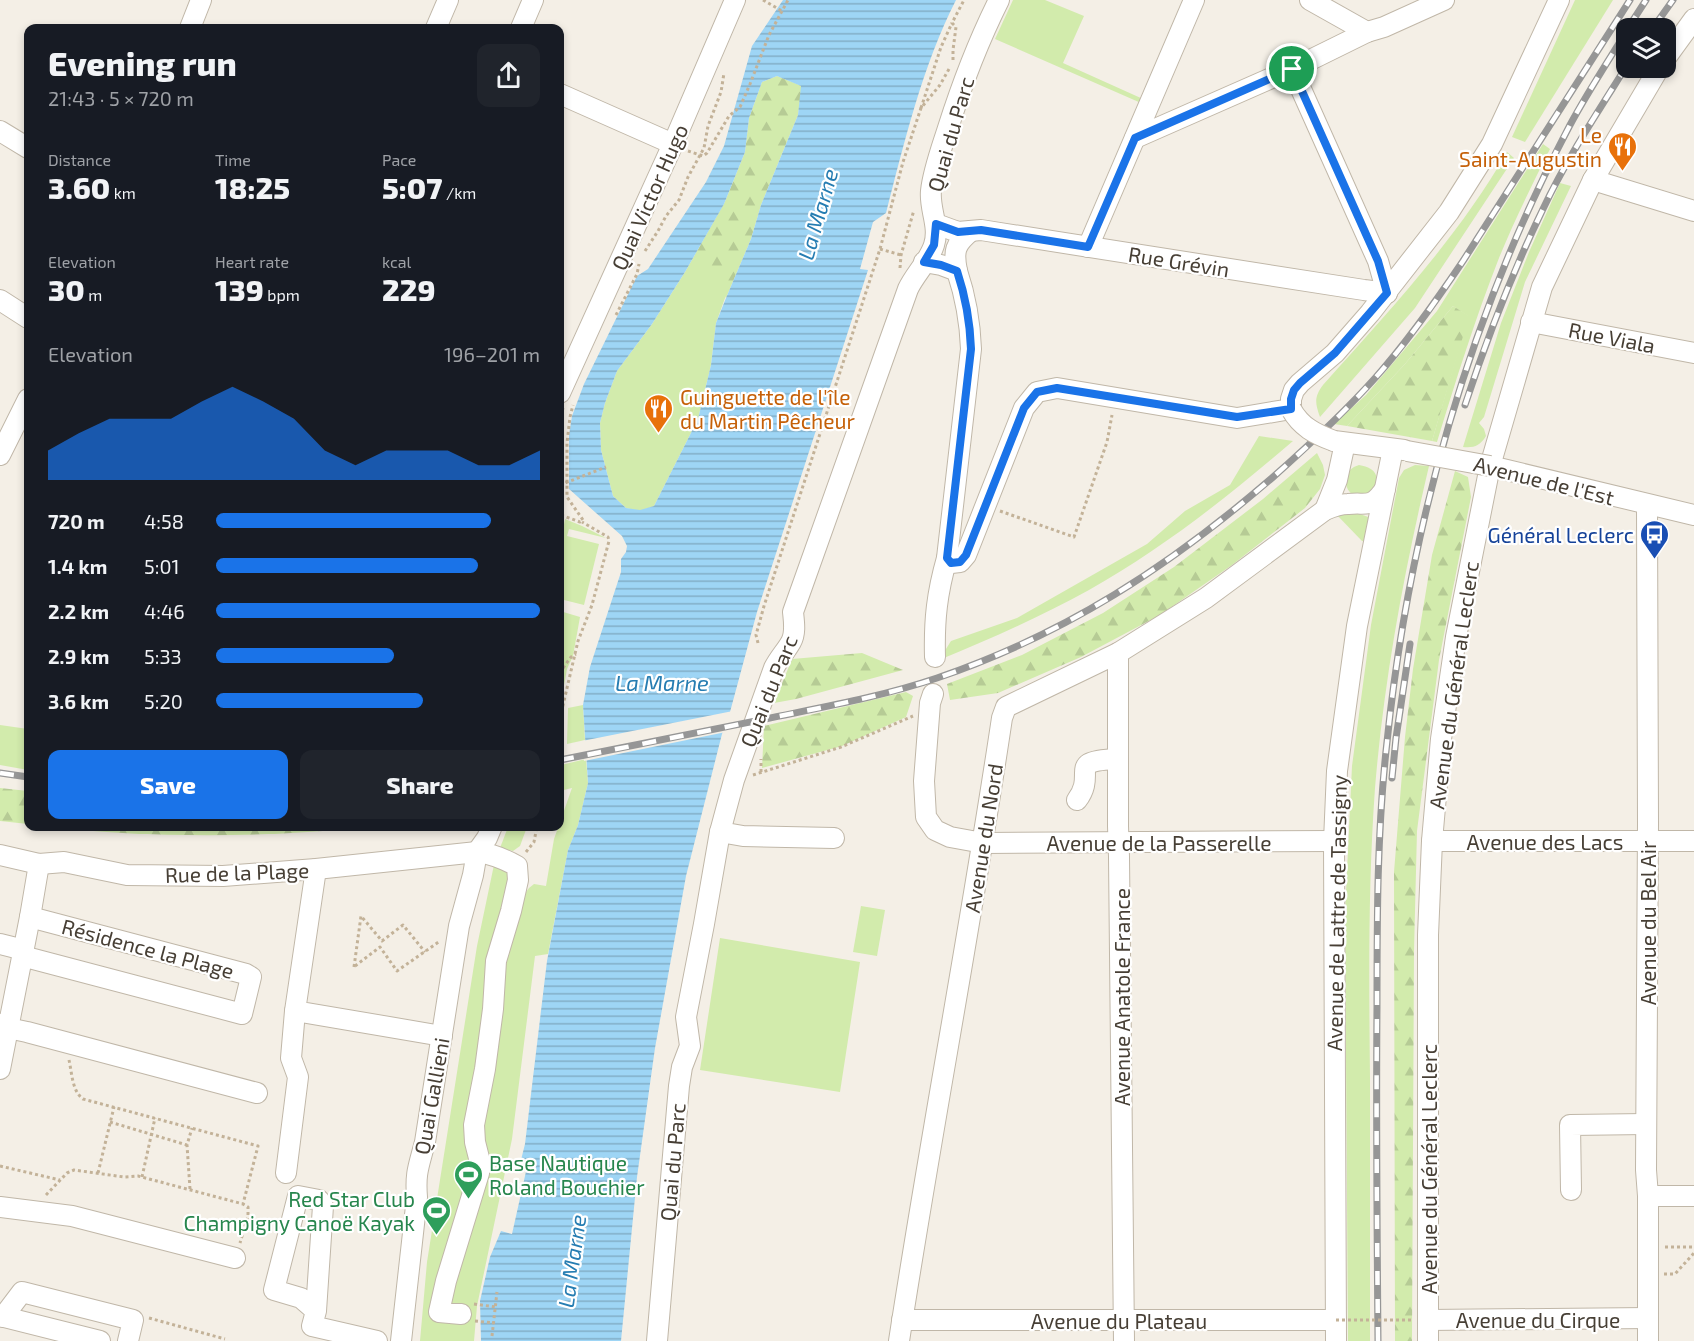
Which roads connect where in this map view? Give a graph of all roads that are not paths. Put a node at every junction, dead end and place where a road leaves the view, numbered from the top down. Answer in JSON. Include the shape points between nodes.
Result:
{"nodes":[{"id":1,"x":448,"y":0,"type":"edge"},
{"id":2,"x":533,"y":0,"type":"edge"},
{"id":3,"x":735,"y":0,"type":"edge"},
{"id":4,"x":999,"y":0,"type":"edge"},
{"id":5,"x":1194,"y":0,"type":"edge"},
{"id":6,"x":1310,"y":0,"type":"edge"},
{"id":7,"x":1444,"y":0,"type":"edge"},
{"id":8,"x":1559,"y":0,"type":"edge"},
{"id":9,"x":195,"y":1,"type":"edge"},
{"id":10,"x":1694,"y":19,"type":"edge"},
{"id":11,"x":191,"y":24,"type":"edge"},
{"id":12,"x":438,"y":24,"type":"edge"},
{"id":13,"x":523,"y":24,"type":"edge"},
{"id":14,"x":1367,"y":32,"type":"junction"},
{"id":15,"x":1676,"y":44,"type":"edge"},
{"id":16,"x":1292,"y":69,"type":"junction"},
{"id":17,"x":1653,"y":78,"type":"edge"},
{"id":18,"x":564,"y":96,"type":"edge"},
{"id":19,"x":0,"y":131,"type":"edge"},
{"id":20,"x":1135,"y":138,"type":"junction"},
{"id":21,"x":24,"y":146,"type":"edge"},
{"id":22,"x":678,"y":147,"type":"junction"},
{"id":23,"x":1593,"y":180,"type":"junction"},
{"id":24,"x":1694,"y":211,"type":"edge"},
{"id":25,"x":936,"y":224,"type":"junction"},
{"id":26,"x":970,"y":231,"type":"junction"},
{"id":27,"x":1088,"y":247,"type":"junction"},
{"id":28,"x":924,"y":262,"type":"junction"},
{"id":29,"x":957,"y":271,"type":"junction"},
{"id":30,"x":1387,"y":293,"type":"junction"},
{"id":31,"x":0,"y":300,"type":"edge"},
{"id":32,"x":24,"y":315,"type":"edge"},
{"id":33,"x":1531,"y":322,"type":"junction"},
{"id":34,"x":1694,"y":353,"type":"edge"},
{"id":35,"x":567,"y":398,"type":"edge"},
{"id":36,"x":24,"y":407,"type":"edge"},
{"id":37,"x":1291,"y":409,"type":"junction"},
{"id":38,"x":1339,"y":442,"type":"junction"},
{"id":39,"x":1400,"y":450,"type":"junction"},
{"id":40,"x":0,"y":455,"type":"edge"},
{"id":41,"x":1490,"y":466,"type":"junction"},
{"id":42,"x":1337,"y":480,"type":"junction"},
{"id":43,"x":1385,"y":489,"type":"junction"},
{"id":44,"x":1352,"y":503,"type":"junction"},
{"id":45,"x":1647,"y":505,"type":"junction"},
{"id":46,"x":1324,"y":510,"type":"junction"},
{"id":47,"x":1694,"y":515,"type":"edge"},
{"id":48,"x":947,"y":558,"type":"junction"},
{"id":49,"x":1118,"y":653,"type":"junction"},
{"id":50,"x":935,"y":657,"type":"dead end"},
{"id":51,"x":933,"y":694,"type":"dead end"},
{"id":52,"x":1118,"y":759,"type":"junction"},
{"id":53,"x":1077,"y":800,"type":"dead end"},
{"id":54,"x":490,"y":831,"type":"edge"},
{"id":55,"x":720,"y":832,"type":"junction"},
{"id":56,"x":834,"y":838,"type":"dead end"},
{"id":57,"x":1334,"y":841,"type":"junction"},
{"id":58,"x":1432,"y":841,"type":"junction"},
{"id":59,"x":1648,"y":841,"type":"junction"},
{"id":60,"x":1694,"y":841,"type":"edge"},
{"id":61,"x":1119,"y":842,"type":"junction"},
{"id":62,"x":983,"y":843,"type":"junction"},
{"id":63,"x":477,"y":852,"type":"junction"},
{"id":64,"x":0,"y":855,"type":"edge"},
{"id":65,"x":39,"y":864,"type":"junction"},
{"id":66,"x":316,"y":869,"type":"junction"},
{"id":67,"x":30,"y":917,"type":"junction"},
{"id":68,"x":0,"y":944,"type":"edge"},
{"id":69,"x":23,"y":953,"type":"junction"},
{"id":70,"x":295,"y":1011,"type":"junction"},
{"id":71,"x":4,"y":1026,"type":"edge"},
{"id":72,"x":442,"y":1036,"type":"junction"},
{"id":73,"x":0,"y":1069,"type":"edge"},
{"id":74,"x":257,"y":1093,"type":"dead end"},
{"id":75,"x":1646,"y":1124,"type":"junction"},
{"id":76,"x":286,"y":1173,"type":"dead end"},
{"id":77,"x":1571,"y":1190,"type":"dead end"},
{"id":78,"x":1648,"y":1196,"type":"junction"},
{"id":79,"x":1694,"y":1196,"type":"edge"},
{"id":80,"x":0,"y":1208,"type":"edge"},
{"id":81,"x":235,"y":1258,"type":"road end"},
{"id":82,"x":316,"y":1311,"type":"junction"},
{"id":83,"x":467,"y":1312,"type":"road end"},
{"id":84,"x":1,"y":1316,"type":"edge"},
{"id":85,"x":1648,"y":1318,"type":"junction"},
{"id":86,"x":902,"y":1320,"type":"junction"},
{"id":87,"x":1124,"y":1320,"type":"junction"},
{"id":88,"x":1336,"y":1320,"type":"junction"},
{"id":89,"x":1420,"y":1320,"type":"junction"},
{"id":90,"x":100,"y":1341,"type":"edge"},
{"id":91,"x":128,"y":1341,"type":"edge"},
{"id":92,"x":377,"y":1341,"type":"edge"},
{"id":93,"x":401,"y":1341,"type":"edge"},
{"id":94,"x":657,"y":1341,"type":"edge"},
{"id":95,"x":899,"y":1341,"type":"edge"},
{"id":96,"x":1124,"y":1341,"type":"edge"},
{"id":97,"x":1336,"y":1341,"type":"edge"},
{"id":98,"x":1428,"y":1341,"type":"edge"},
{"id":99,"x":1648,"y":1341,"type":"edge"}],
"edges":[{"from":1,"to":12,"type":"street"},
{"from":2,"to":13,"type":"street"},
{"from":3,"to":22,"type":"street","name":"Quai Victor Hugo"},
{"from":4,"to":25,"type":"street","name":"Quai du Parc","via":[[960,90],[943,145],[931,191]]},
{"from":5,"to":20,"type":"street"},
{"from":6,"to":14,"type":"street"},
{"from":7,"to":14,"type":"street"},
{"from":8,"to":30,"type":"street","via":[[1492,144],[1449,212]]},
{"from":9,"to":11,"type":"street"},
{"from":10,"to":15,"type":"street"},
{"from":14,"to":16,"type":"street"},
{"from":16,"to":20,"type":"street"},
{"from":16,"to":30,"type":"street","via":[[1378,261]]},
{"from":17,"to":23,"type":"street","name":"Avenue du Général Leclerc"},
{"from":18,"to":22,"type":"street"},
{"from":19,"to":21,"type":"street"},
{"from":20,"to":27,"type":"street"},
{"from":22,"to":35,"type":"street","name":"Quai Victor Hugo"},
{"from":23,"to":24,"type":"street"},
{"from":23,"to":33,"type":"street","name":"Avenue du Général Leclerc","via":[[1542,287]]},
{"from":25,"to":26,"type":"street","name":"Rue Grévin","via":[[958,232]]},
{"from":25,"to":28,"type":"street","name":"Quai du Parc","via":[[934,245]]},
{"from":26,"to":27,"type":"street","name":"Rue Grévin"},
{"from":26,"to":29,"type":"street","via":[[956,248]]},
{"from":27,"to":30,"type":"street","name":"Rue Grévin"},
{"from":28,"to":29,"type":"street"},
{"from":28,"to":55,"type":"street","name":"Quai du Parc","via":[[908,289],[793,612],[791,642],[774,668]]},
{"from":29,"to":48,"type":"street","via":[[970,320],[971,349]]},
{"from":30,"to":37,"type":"street","via":[[1335,353],[1294,390]]},
{"from":31,"to":32,"type":"street"},
{"from":33,"to":34,"type":"street","name":"Rue Viala"},
{"from":33,"to":41,"type":"street","name":"Avenue du Général Leclerc"},
{"from":36,"to":40,"type":"street"},
{"from":37,"to":38,"type":"street","name":"Avenue de l'Est","bridge":true,"via":[[1307,429]]},
{"from":37,"to":48,"type":"street","via":[[1237,417],[1057,388],[1037,392],[1024,408],[966,555],[960,562],[951,563]]},
{"from":38,"to":39,"type":"street","name":"Avenue de l'Est"},
{"from":38,"to":42,"type":"street"},
{"from":39,"to":41,"type":"street","name":"Avenue de l'Est","bridge":true},
{"from":39,"to":43,"type":"street","name":"Avenue de Lattre de Tassigny"},
{"from":41,"to":45,"type":"street","name":"Avenue de l'Est"},
{"from":41,"to":58,"type":"street","name":"Avenue du Général Leclerc","via":[[1454,649]]},
{"from":42,"to":44,"type":"street"},
{"from":42,"to":46,"type":"street"},
{"from":43,"to":44,"type":"street","via":[[1369,504]]},
{"from":43,"to":57,"type":"street","name":"Avenue de Lattre de Tassigny","via":[[1357,626],[1337,771]]},
{"from":44,"to":46,"type":"street"},
{"from":45,"to":47,"type":"street","name":"Avenue de l'Est"},
{"from":45,"to":59,"type":"street","name":"Avenue du Bel Air"},
{"from":46,"to":49,"type":"street","name":"Avenue du Nord","via":[[1206,598]]},
{"from":48,"to":50,"type":"street","via":[[934,626]]},
{"from":49,"to":52,"type":"street","name":"Avenue Anatole France"},
{"from":49,"to":62,"type":"street","name":"Avenue du Nord","via":[[1006,707]]},
{"from":51,"to":62,"type":"street","name":"Avenue de la Passerelle","via":[[924,781],[926,817],[935,830],[950,837]]},
{"from":52,"to":53,"type":"street","via":[[1087,764],[1084,788]]},
{"from":52,"to":61,"type":"street","name":"Avenue Anatole France"},
{"from":54,"to":63,"type":"street"},
{"from":55,"to":56,"type":"street"},
{"from":55,"to":94,"type":"street","name":"Quai du Parc","via":[[686,1017],[690,1046],[679,1086]]},
{"from":57,"to":61,"type":"street","name":"Avenue de la Passerelle"},
{"from":57,"to":88,"type":"street","name":"Avenue de Lattre de Tassigny"},
{"from":58,"to":59,"type":"street","name":"Avenue des Lacs"},
{"from":58,"to":89,"type":"street","name":"Avenue du Général Leclerc"},
{"from":59,"to":60,"type":"street","name":"Avenue des Lacs"},
{"from":59,"to":75,"type":"street","name":"Avenue du Bel Air"},
{"from":61,"to":62,"type":"street","name":"Avenue de la Passerelle"},
{"from":61,"to":87,"type":"street","name":"Avenue Anatole France"},
{"from":62,"to":86,"type":"street","name":"Avenue du Nord"},
{"from":63,"to":66,"type":"street","name":"Rue de la Plage"},
{"from":63,"to":72,"type":"street","name":"Quai Gallieni","via":[[458,935]]},
{"from":63,"to":83,"type":"street","name":"Rue de la Plage","via":[[505,858],[517,866],[518,880],[496,961],[493,1010],[474,1125],[479,1173],[439,1312]]},
{"from":64,"to":65,"type":"street","name":"Rue de la Plage"},
{"from":65,"to":66,"type":"street","name":"Rue de la Plage","via":[[64,862],[127,875],[223,876]]},
{"from":65,"to":67,"type":"street"},
{"from":66,"to":70,"type":"street"},
{"from":67,"to":69,"type":"street"},
{"from":67,"to":69,"type":"street","name":"Résidence la Plage","via":[[251,977],[242,1014]]},
{"from":68,"to":69,"type":"street"},
{"from":69,"to":71,"type":"street"},
{"from":70,"to":72,"type":"street"},
{"from":70,"to":76,"type":"street","via":[[291,1058],[298,1077]]},
{"from":71,"to":73,"type":"street"},
{"from":71,"to":74,"type":"street"},
{"from":72,"to":93,"type":"street","name":"Quai Gallieni","via":[[416,1179]]},
{"from":75,"to":77,"type":"street","via":[[1570,1125]]},
{"from":75,"to":78,"type":"street","name":"Avenue du Bel Air"},
{"from":78,"to":79,"type":"street"},
{"from":78,"to":85,"type":"street","name":"Avenue du Bel Air"},
{"from":80,"to":81,"type":"street","via":[[72,1216]]},
{"from":82,"to":82,"type":"street","via":[[301,1298],[274,1290],[298,1196],[319,1200],[323,1206]]},
{"from":82,"to":92,"type":"street","via":[[312,1326]]},
{"from":84,"to":90,"type":"street"},
{"from":84,"to":91,"type":"street","via":[[22,1292],[133,1320]]},
{"from":85,"to":89,"type":"street","name":"Avenue du Cirque"},
{"from":85,"to":99,"type":"street","name":"Avenue du Bel Air"},
{"from":86,"to":87,"type":"street","name":"Avenue du Plateau"},
{"from":86,"to":95,"type":"street","name":"Avenue du Nord"},
{"from":87,"to":88,"type":"street","name":"Avenue du Plateau"},
{"from":87,"to":96,"type":"street","name":"Avenue Anatole France"},
{"from":88,"to":97,"type":"street","name":"Avenue de Lattre de Tassigny"},
{"from":89,"to":98,"type":"street","name":"Avenue du Général Leclerc"}]}
